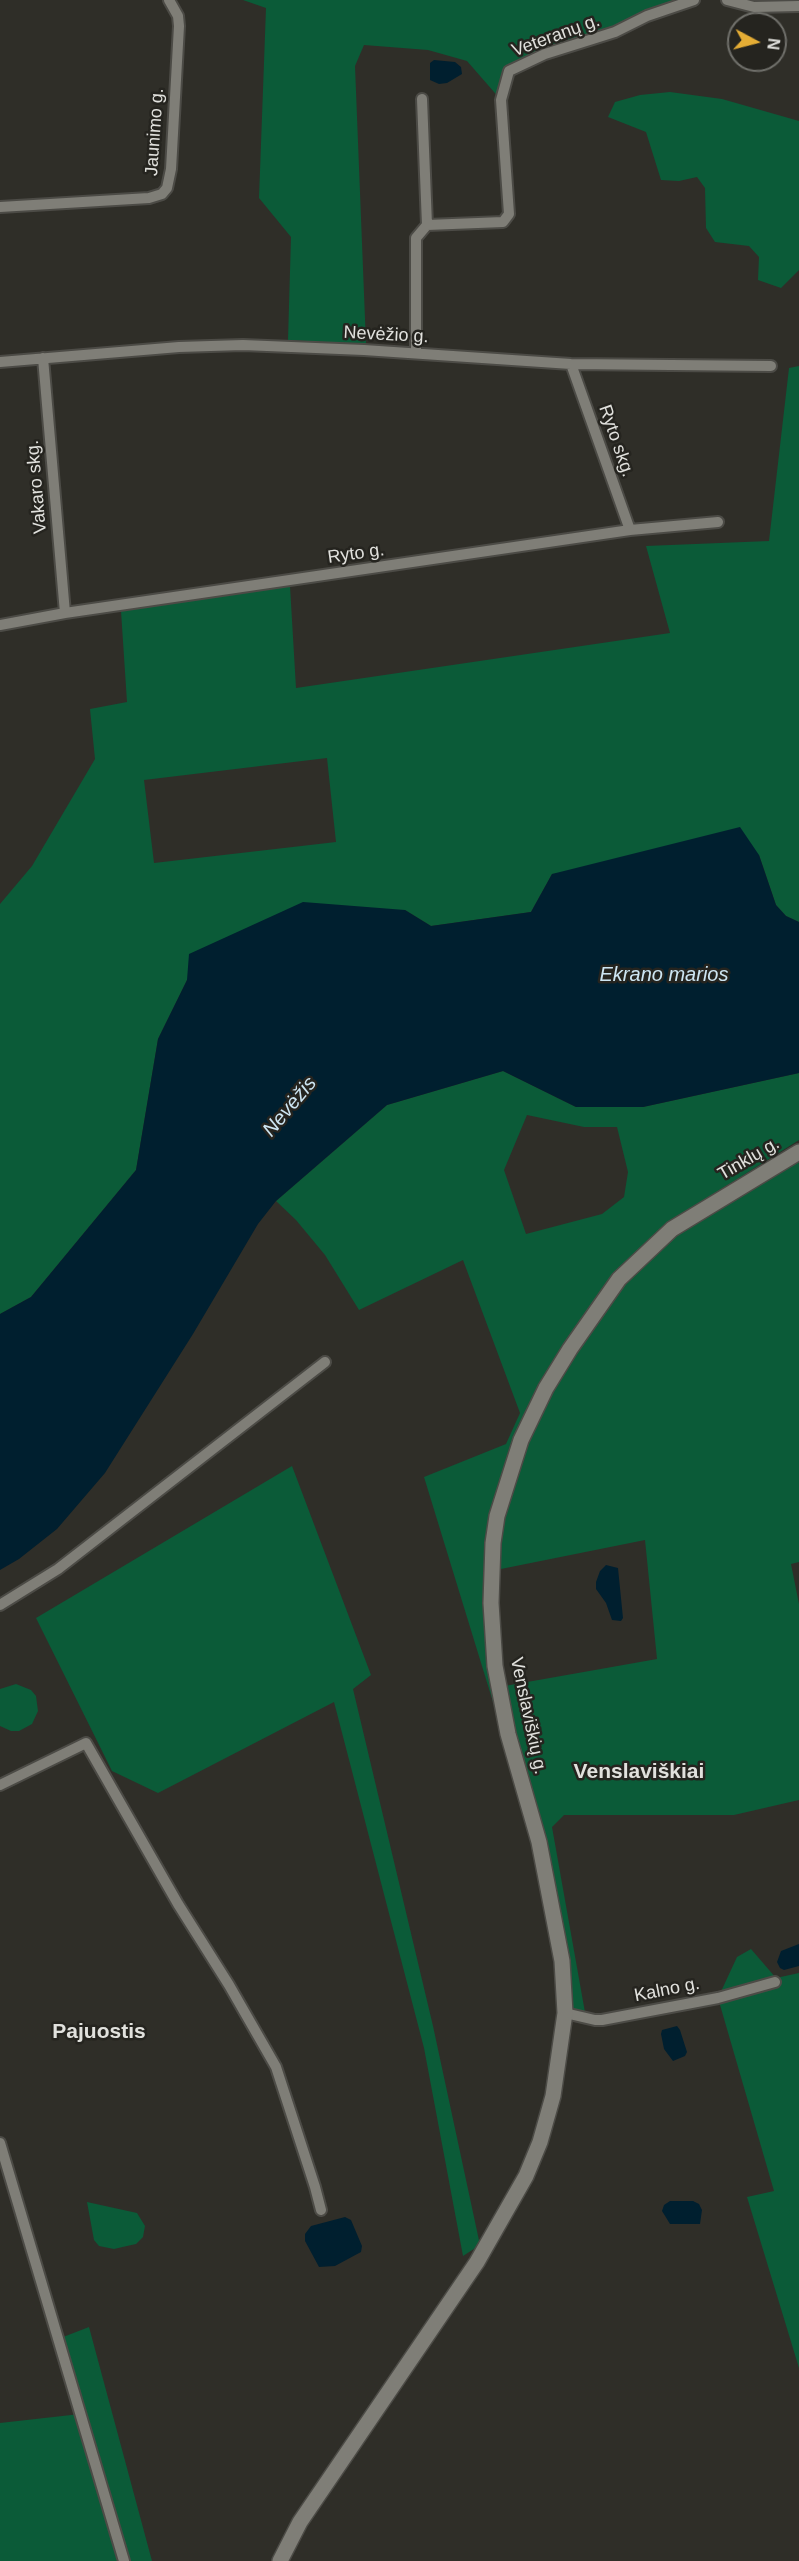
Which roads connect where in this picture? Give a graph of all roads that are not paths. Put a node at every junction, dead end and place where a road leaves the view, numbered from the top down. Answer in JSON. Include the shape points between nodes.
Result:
{"nodes":[{"id":1,"x":169,"y":0,"type":"edge"},
{"id":2,"x":694,"y":0,"type":"edge"},
{"id":3,"x":727,"y":0,"type":"edge"},
{"id":4,"x":799,"y":6,"type":"edge"},
{"id":5,"x":422,"y":99,"type":"dead end"},
{"id":6,"x":0,"y":207,"type":"edge"},
{"id":7,"x":427,"y":225,"type":"junction"},
{"id":8,"x":416,"y":353,"type":"junction"},
{"id":9,"x":43,"y":358,"type":"junction"},
{"id":10,"x":0,"y":362,"type":"edge"},
{"id":11,"x":572,"y":364,"type":"junction"},
{"id":12,"x":771,"y":366,"type":"dead end"},
{"id":13,"x":718,"y":522,"type":"dead end"},
{"id":14,"x":630,"y":530,"type":"junction"},
{"id":15,"x":65,"y":613,"type":"junction"},
{"id":16,"x":0,"y":625,"type":"edge"},
{"id":17,"x":799,"y":1152,"type":"edge"},
{"id":18,"x":718,"y":1200,"type":"joint"},
{"id":19,"x":325,"y":1362,"type":"dead end"},
{"id":20,"x":0,"y":1605,"type":"edge"},
{"id":21,"x":0,"y":1785,"type":"edge"},
{"id":22,"x":775,"y":1982,"type":"dead end"},
{"id":23,"x":565,"y":2013,"type":"junction"},
{"id":24,"x":0,"y":2143,"type":"edge"},
{"id":25,"x":321,"y":2210,"type":"dead end"},
{"id":26,"x":124,"y":2561,"type":"edge"},
{"id":27,"x":280,"y":2561,"type":"edge"}],
"edges":[{"from":1,"to":6,"type":"street","name":"Jaunimo g.","via":[[178,16],[167,188],[149,198]]},
{"from":2,"to":7,"type":"street","name":"Veteranų g.","via":[[509,71],[501,100],[509,214],[503,222]]},
{"from":3,"to":4,"type":"street","via":[[754,7]]},
{"from":5,"to":7,"type":"street"},
{"from":7,"to":8,"type":"street","via":[[416,238]]},
{"from":8,"to":9,"type":"street","name":"Nevėžio g.","via":[[214,345]]},
{"from":8,"to":11,"type":"street","name":"Nevėžio g."},
{"from":9,"to":10,"type":"street","name":"Nevėžio g."},
{"from":9,"to":15,"type":"street","name":"Vakaro skg."},
{"from":11,"to":12,"type":"street","name":"Nevėžio g."},
{"from":11,"to":14,"type":"street","name":"Ryto skg."},
{"from":13,"to":14,"type":"street","name":"Ryto g."},
{"from":14,"to":15,"type":"street","name":"Ryto g."},
{"from":15,"to":16,"type":"street","name":"Ryto g."},
{"from":17,"to":18,"type":"main road","name":"Tinklų g."},
{"from":18,"to":23,"type":"main road","name":"Venslaviškių g.","via":[[672,1228],[613,1287],[546,1388],[521,1440],[497,1516],[491,1603],[495,1666],[508,1734],[539,1842],[555,1918]]},
{"from":19,"to":20,"type":"street","via":[[58,1569]]},
{"from":21,"to":25,"type":"street","via":[[86,1743],[276,2067]]},
{"from":22,"to":23,"type":"street","name":"Kalno g.","via":[[718,1998],[602,2020]]},
{"from":23,"to":27,"type":"main road","name":"Venslaviškių g.","via":[[558,2067],[540,2142],[526,2176],[477,2262],[300,2522]]},
{"from":24,"to":26,"type":"street"}]}
